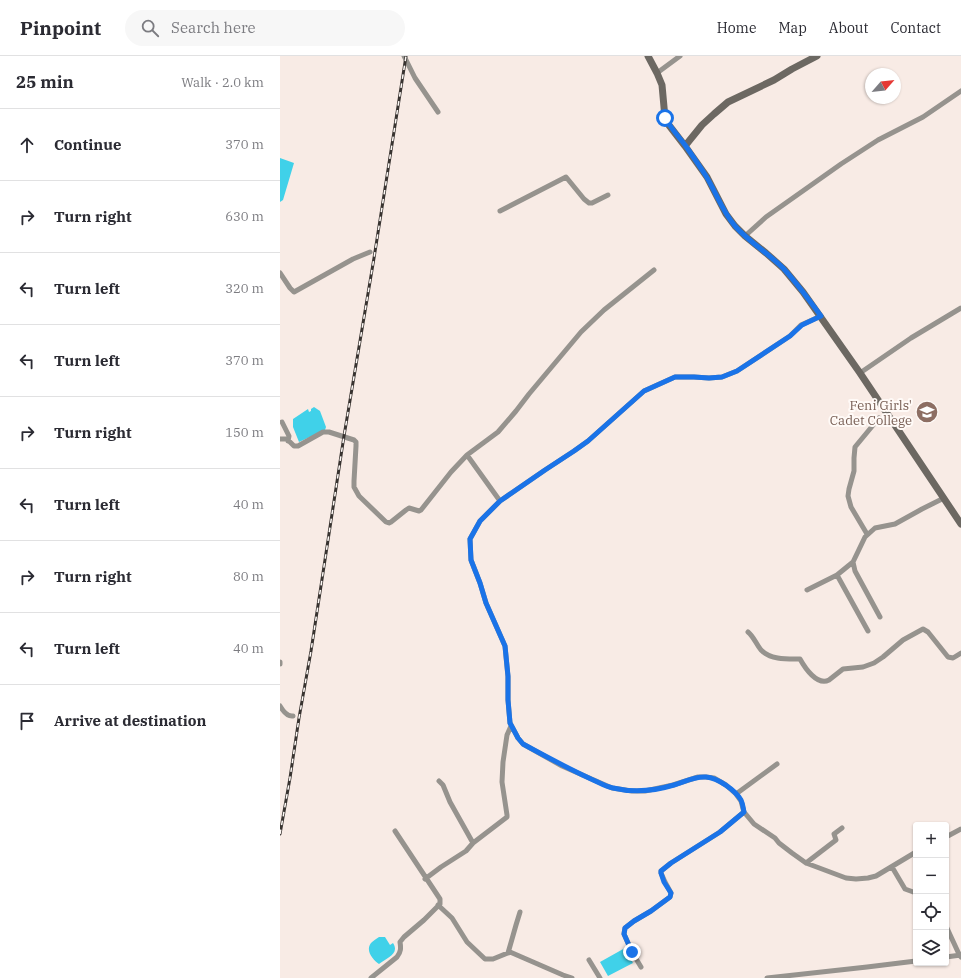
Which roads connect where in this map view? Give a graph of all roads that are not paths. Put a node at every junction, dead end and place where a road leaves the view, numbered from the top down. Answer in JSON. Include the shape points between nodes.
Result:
{"nodes":[{"id":1,"x":404,"y":56,"type":"edge"},
{"id":2,"x":648,"y":56,"type":"edge"},
{"id":3,"x":680,"y":56,"type":"edge"},
{"id":4,"x":817,"y":56,"type":"edge"},
{"id":5,"x":657,"y":73,"type":"junction"},
{"id":6,"x":961,"y":92,"type":"edge"},
{"id":7,"x":438,"y":112,"type":"dead end"},
{"id":8,"x":685,"y":146,"type":"junction"},
{"id":9,"x":608,"y":195,"type":"dead end"},
{"id":10,"x":500,"y":211,"type":"dead end"},
{"id":11,"x":745,"y":236,"type":"junction"},
{"id":12,"x":370,"y":252,"type":"dead end"},
{"id":13,"x":654,"y":270,"type":"dead end"},
{"id":14,"x":280,"y":273,"type":"edge"},
{"id":15,"x":961,"y":308,"type":"edge"},
{"id":16,"x":821,"y":316,"type":"junction"},
{"id":17,"x":860,"y":373,"type":"junction"},
{"id":18,"x":879,"y":418,"type":"dead end"},
{"id":19,"x":282,"y":422,"type":"dead end"},
{"id":20,"x":280,"y":439,"type":"edge"},
{"id":21,"x":288,"y":441,"type":"junction"},
{"id":22,"x":467,"y":455,"type":"junction"},
{"id":23,"x":944,"y":498,"type":"junction"},
{"id":24,"x":500,"y":501,"type":"junction"},
{"id":25,"x":961,"y":524,"type":"edge"},
{"id":26,"x":867,"y":534,"type":"junction"},
{"id":27,"x":853,"y":562,"type":"junction"},
{"id":28,"x":837,"y":574,"type":"junction"},
{"id":29,"x":807,"y":590,"type":"dead end"},
{"id":30,"x":880,"y":617,"type":"dead end"},
{"id":31,"x":748,"y":632,"type":"dead end"},
{"id":32,"x":868,"y":632,"type":"dead end"},
{"id":33,"x":961,"y":653,"type":"edge"},
{"id":34,"x":280,"y":706,"type":"edge"},
{"id":35,"x":293,"y":716,"type":"dead end"},
{"id":36,"x":511,"y":726,"type":"junction"},
{"id":37,"x":777,"y":764,"type":"dead end"},
{"id":38,"x":439,"y":781,"type":"dead end"},
{"id":39,"x":736,"y":794,"type":"junction"},
{"id":40,"x":744,"y":812,"type":"junction"},
{"id":41,"x":842,"y":828,"type":"dead end"},
{"id":42,"x":961,"y":829,"type":"edge"},
{"id":43,"x":395,"y":830,"type":"dead end"},
{"id":44,"x":949,"y":835,"type":"edge"},
{"id":45,"x":473,"y":843,"type":"junction"},
{"id":46,"x":913,"y":854,"type":"edge"},
{"id":47,"x":806,"y":863,"type":"junction"},
{"id":48,"x":892,"y":867,"type":"junction"},
{"id":49,"x":425,"y":879,"type":"junction"},
{"id":50,"x":913,"y":892,"type":"edge"},
{"id":51,"x":438,"y":905,"type":"junction"},
{"id":52,"x":520,"y":912,"type":"dead end"},
{"id":53,"x":948,"y":930,"type":"edge"},
{"id":54,"x":508,"y":953,"type":"junction"},
{"id":55,"x":961,"y":956,"type":"edge"},
{"id":56,"x":949,"y":957,"type":"edge"},
{"id":57,"x":589,"y":960,"type":"dead end"},
{"id":58,"x":913,"y":961,"type":"edge"},
{"id":59,"x":641,"y":967,"type":"dead end"},
{"id":60,"x":372,"y":978,"type":"edge"},
{"id":61,"x":572,"y":978,"type":"edge"},
{"id":62,"x":600,"y":978,"type":"edge"},
{"id":63,"x":767,"y":978,"type":"edge"}],
"edges":[{"from":1,"to":7,"type":"street","via":[[414,78]]},
{"from":2,"to":5,"type":"main road"},
{"from":3,"to":5,"type":"street"},
{"from":4,"to":8,"type":"main road","via":[[728,102],[702,125]]},
{"from":5,"to":8,"type":"main road","via":[[662,85],[665,118]]},
{"from":6,"to":11,"type":"street","via":[[841,164],[766,217]]},
{"from":8,"to":11,"type":"main road","via":[[707,177],[726,214]]},
{"from":9,"to":10,"type":"street","via":[[588,204],[566,177]]},
{"from":11,"to":16,"type":"main road","via":[[784,268]]},
{"from":12,"to":14,"type":"street","via":[[354,258],[295,292]]},
{"from":13,"to":22,"type":"street","via":[[581,332],[498,432]]},
{"from":15,"to":17,"type":"street","via":[[910,338]]},
{"from":16,"to":17,"type":"main road"},
{"from":16,"to":24,"type":"street","via":[[802,325],[790,336],[737,371],[722,377],[675,377],[644,391],[588,441]]},
{"from":17,"to":23,"type":"main road"},
{"from":18,"to":26,"type":"street","via":[[855,447],[854,471],[848,496],[850,507]]},
{"from":19,"to":21,"type":"street","via":[[288,432]]},
{"from":20,"to":21,"type":"street"},
{"from":21,"to":22,"type":"street","via":[[298,446],[323,432],[354,440],[356,492],[389,523],[409,508],[421,510]]},
{"from":22,"to":24,"type":"street"},
{"from":23,"to":25,"type":"main road"},
{"from":23,"to":26,"type":"street","via":[[895,524],[875,528]]},
{"from":24,"to":36,"type":"street","via":[[480,521],[470,539],[470,548],[471,560],[486,603],[505,646]]},
{"from":26,"to":27,"type":"street"},
{"from":27,"to":28,"type":"street"},
{"from":27,"to":30,"type":"street","via":[[855,571]]},
{"from":28,"to":29,"type":"street"},
{"from":28,"to":32,"type":"street"},
{"from":31,"to":33,"type":"street","via":[[761,650],[776,658],[800,659],[817,680],[826,682],[843,669],[864,667],[874,663],[903,640],[923,630],[928,632],[948,656],[953,658]]},
{"from":34,"to":35,"type":"street","via":[[287,715]]},
{"from":36,"to":39,"type":"street","via":[[523,744],[562,766],[612,788],[645,791],[706,777],[714,778]]},
{"from":36,"to":45,"type":"street","via":[[506,735],[502,782],[508,815]]},
{"from":37,"to":39,"type":"street"},
{"from":38,"to":45,"type":"street"},
{"from":39,"to":40,"type":"street"},
{"from":40,"to":47,"type":"street","via":[[754,824]]},
{"from":40,"to":59,"type":"street","via":[[720,832],[661,871],[671,893],[670,897],[634,921],[624,931]]},
{"from":41,"to":47,"type":"street","via":[[834,834],[836,840]]},
{"from":42,"to":44,"type":"street"},
{"from":43,"to":49,"type":"street"},
{"from":45,"to":49,"type":"street","via":[[466,851]]},
{"from":46,"to":48,"type":"street"},
{"from":47,"to":48,"type":"street","via":[[846,878],[856,879],[876,876]]},
{"from":48,"to":50,"type":"street","via":[[906,889]]},
{"from":49,"to":51,"type":"street","via":[[440,899]]},
{"from":51,"to":54,"type":"street","via":[[452,918],[467,942],[485,959],[493,959]]},
{"from":51,"to":60,"type":"street","via":[[404,937],[400,942],[401,948],[397,956]]},
{"from":52,"to":54,"type":"street"},
{"from":53,"to":55,"type":"street"},
{"from":54,"to":61,"type":"street"},
{"from":55,"to":56,"type":"street"},
{"from":57,"to":62,"type":"street"},
{"from":58,"to":63,"type":"street"}]}
